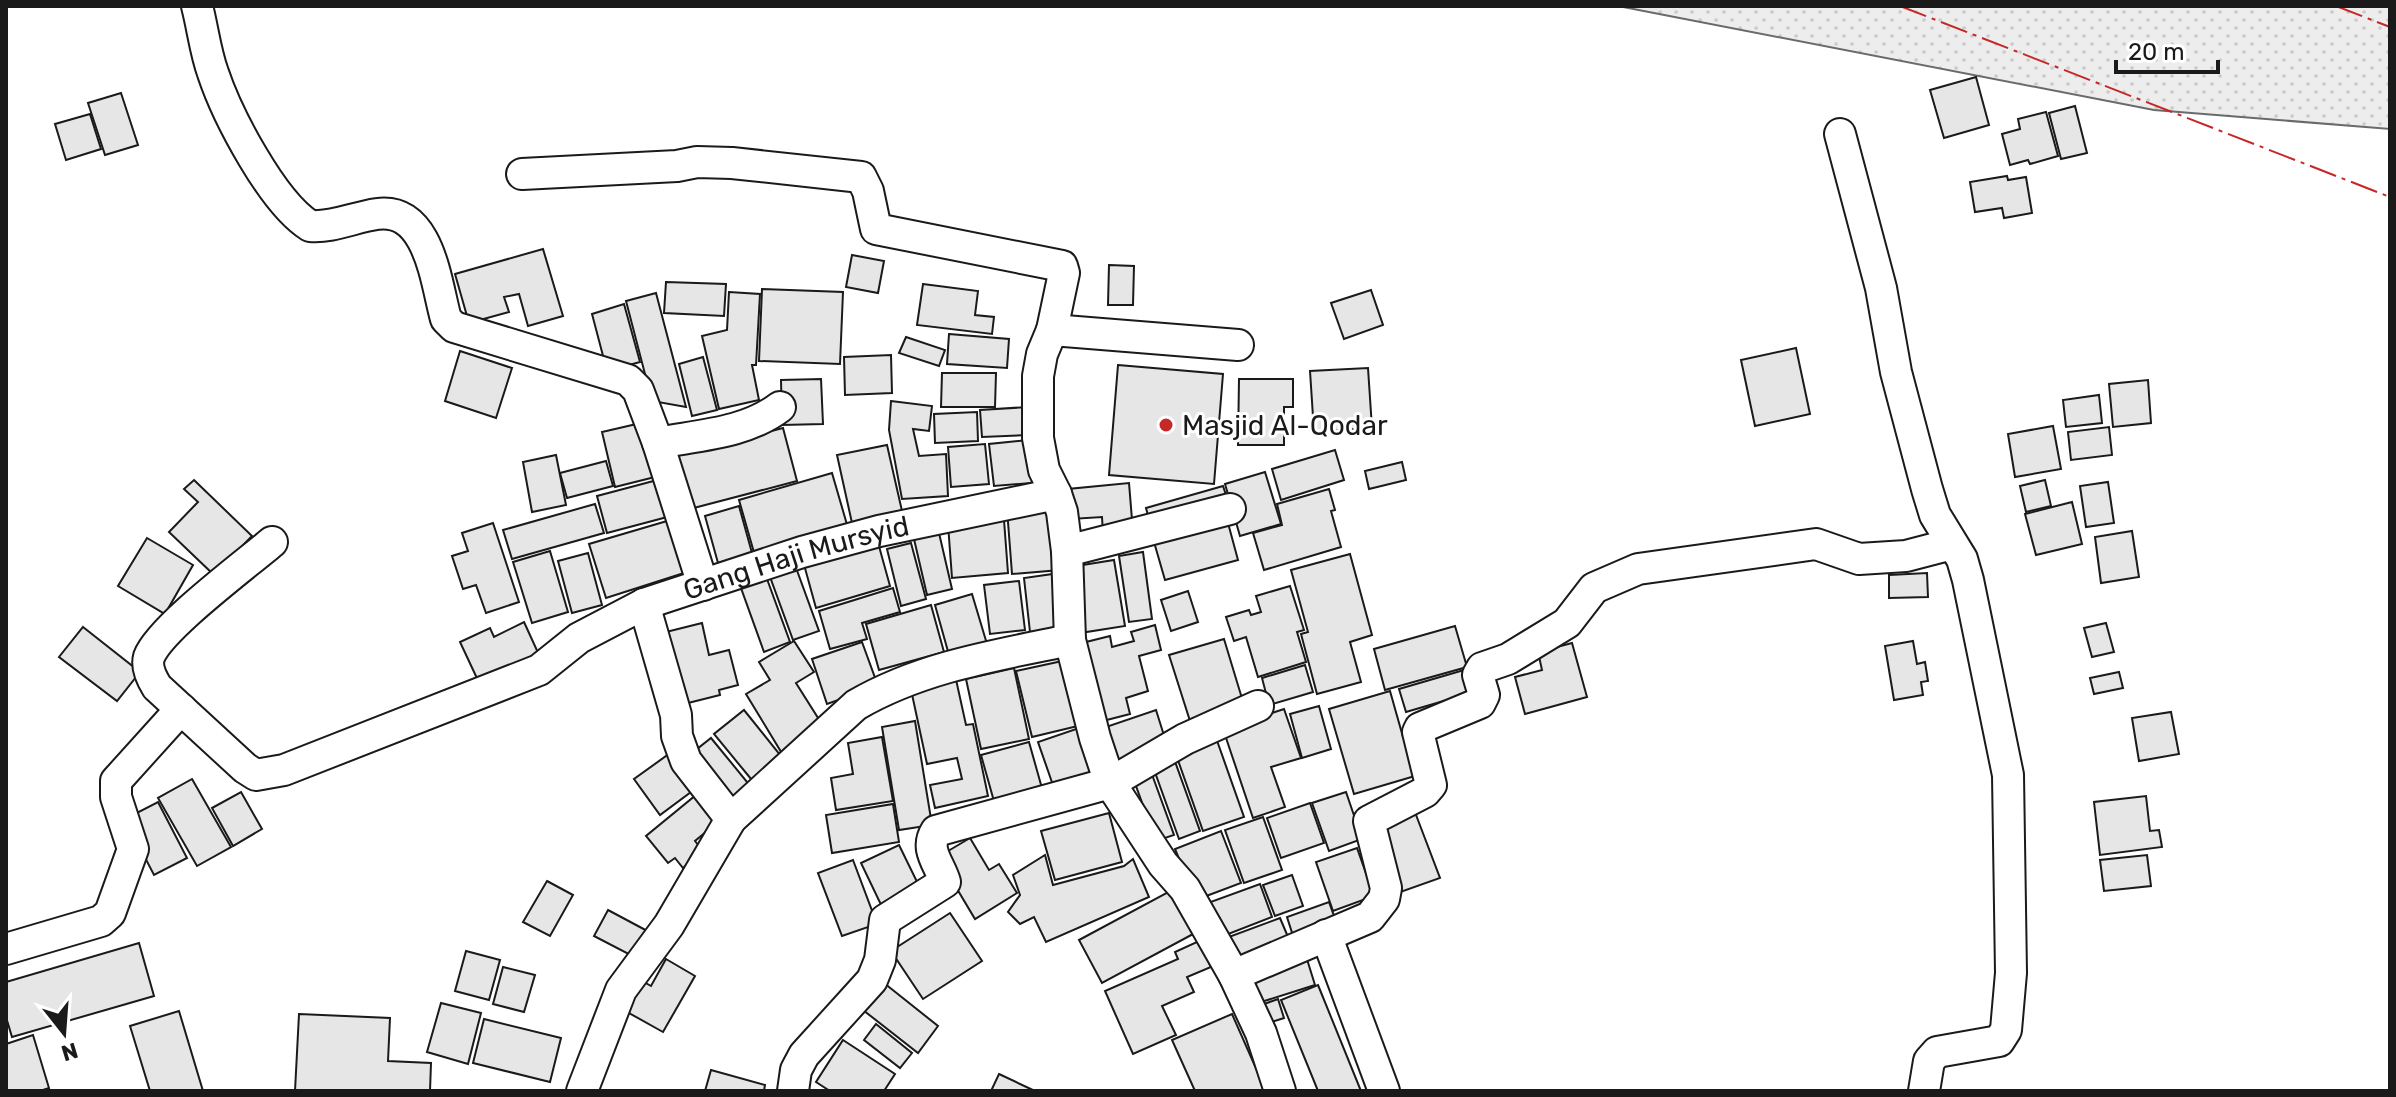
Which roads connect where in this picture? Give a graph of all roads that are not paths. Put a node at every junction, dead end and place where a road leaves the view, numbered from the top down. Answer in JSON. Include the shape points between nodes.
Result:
{"nodes":[{"id":1,"x":197,"y":6,"type":"edge"},
{"id":2,"x":1840,"y":134,"type":"dead end"},
{"id":3,"x":522,"y":174,"type":"dead end"},
{"id":4,"x":1052,"y":330,"type":"junction"},
{"id":5,"x":1238,"y":345,"type":"dead end"},
{"id":6,"x":780,"y":407,"type":"dead end"},
{"id":7,"x":658,"y":443,"type":"junction"},
{"id":8,"x":1056,"y":494,"type":"junction"},
{"id":9,"x":1230,"y":509,"type":"dead end"},
{"id":10,"x":272,"y":542,"type":"dead end"},
{"id":11,"x":1952,"y":544,"type":"junction"},
{"id":12,"x":1067,"y":551,"type":"junction"},
{"id":13,"x":703,"y":585,"type":"junction"},
{"id":14,"x":644,"y":604,"type":"junction"},
{"id":15,"x":1070,"y":640,"type":"junction"},
{"id":16,"x":1258,"y":706,"type":"dead end"},
{"id":17,"x":181,"y":709,"type":"junction"},
{"id":18,"x":1110,"y":783,"type":"junction"},
{"id":19,"x":731,"y":819,"type":"junction"},
{"id":20,"x":1326,"y":935,"type":"junction"},
{"id":21,"x":6,"y":949,"type":"edge"},
{"id":22,"x":1234,"y":975,"type":"junction"},
{"id":23,"x":582,"y":1091,"type":"edge"},
{"id":24,"x":793,"y":1091,"type":"edge"},
{"id":25,"x":1280,"y":1091,"type":"edge"},
{"id":26,"x":1384,"y":1091,"type":"edge"},
{"id":27,"x":1924,"y":1091,"type":"edge"}],
"edges":[{"from":1,"to":7,"type":"street","via":[[214,77],[245,141],[280,198],[306,223],[315,226],[380,214],[403,220],[425,242],[450,324],[628,380],[638,390]]},
{"from":2,"to":11,"type":"street","via":[[1927,489]]},
{"from":3,"to":4,"type":"street","via":[[697,162],[861,177],[876,229],[1062,266]]},
{"from":4,"to":5,"type":"street"},
{"from":4,"to":8,"type":"street","via":[[1038,376],[1038,438],[1044,470]]},
{"from":6,"to":7,"type":"street","via":[[751,424]]},
{"from":7,"to":13,"type":"street"},
{"from":8,"to":12,"type":"street"},
{"from":8,"to":13,"type":"street","name":"Gang Haji Mursyid","via":[[879,531]]},
{"from":9,"to":12,"type":"street"},
{"from":10,"to":17,"type":"street","name":"Gang Haji Mursyid","via":[[165,633],[149,658],[157,687]]},
{"from":11,"to":20,"type":"street","via":[[1906,556],[1859,559],[1816,544],[1789,546],[1638,569],[1594,588],[1567,623],[1508,659],[1482,668],[1480,703],[1420,728],[1431,785],[1369,818],[1384,899],[1370,917]]},
{"from":11,"to":27,"type":"street","via":[[1962,559],[1975,609],[2008,775],[2011,973],[2006,1030],[1999,1041],[1937,1052],[1929,1061]]},
{"from":12,"to":15,"type":"street"},
{"from":13,"to":14,"type":"street","name":"Gang Haji Mursyid"},
{"from":14,"to":17,"type":"street","name":"Gang Haji Mursyid","via":[[579,638],[539,670],[270,774],[256,775],[245,768]]},
{"from":14,"to":19,"type":"street","via":[[686,761]]},
{"from":15,"to":18,"type":"street"},
{"from":15,"to":19,"type":"street","via":[[939,669],[875,694],[856,705]]},
{"from":16,"to":18,"type":"street","via":[[1185,739]]},
{"from":17,"to":21,"type":"street","via":[[116,781],[133,849],[110,913],[101,921]]},
{"from":18,"to":22,"type":"street","via":[[1185,889]]},
{"from":18,"to":24,"type":"street","via":[[936,831],[930,848],[945,882],[885,920],[872,980],[804,1055]]},
{"from":19,"to":23,"type":"street","via":[[669,925],[621,990]]},
{"from":20,"to":22,"type":"street"},
{"from":20,"to":26,"type":"street"},
{"from":22,"to":25,"type":"street"}]}
